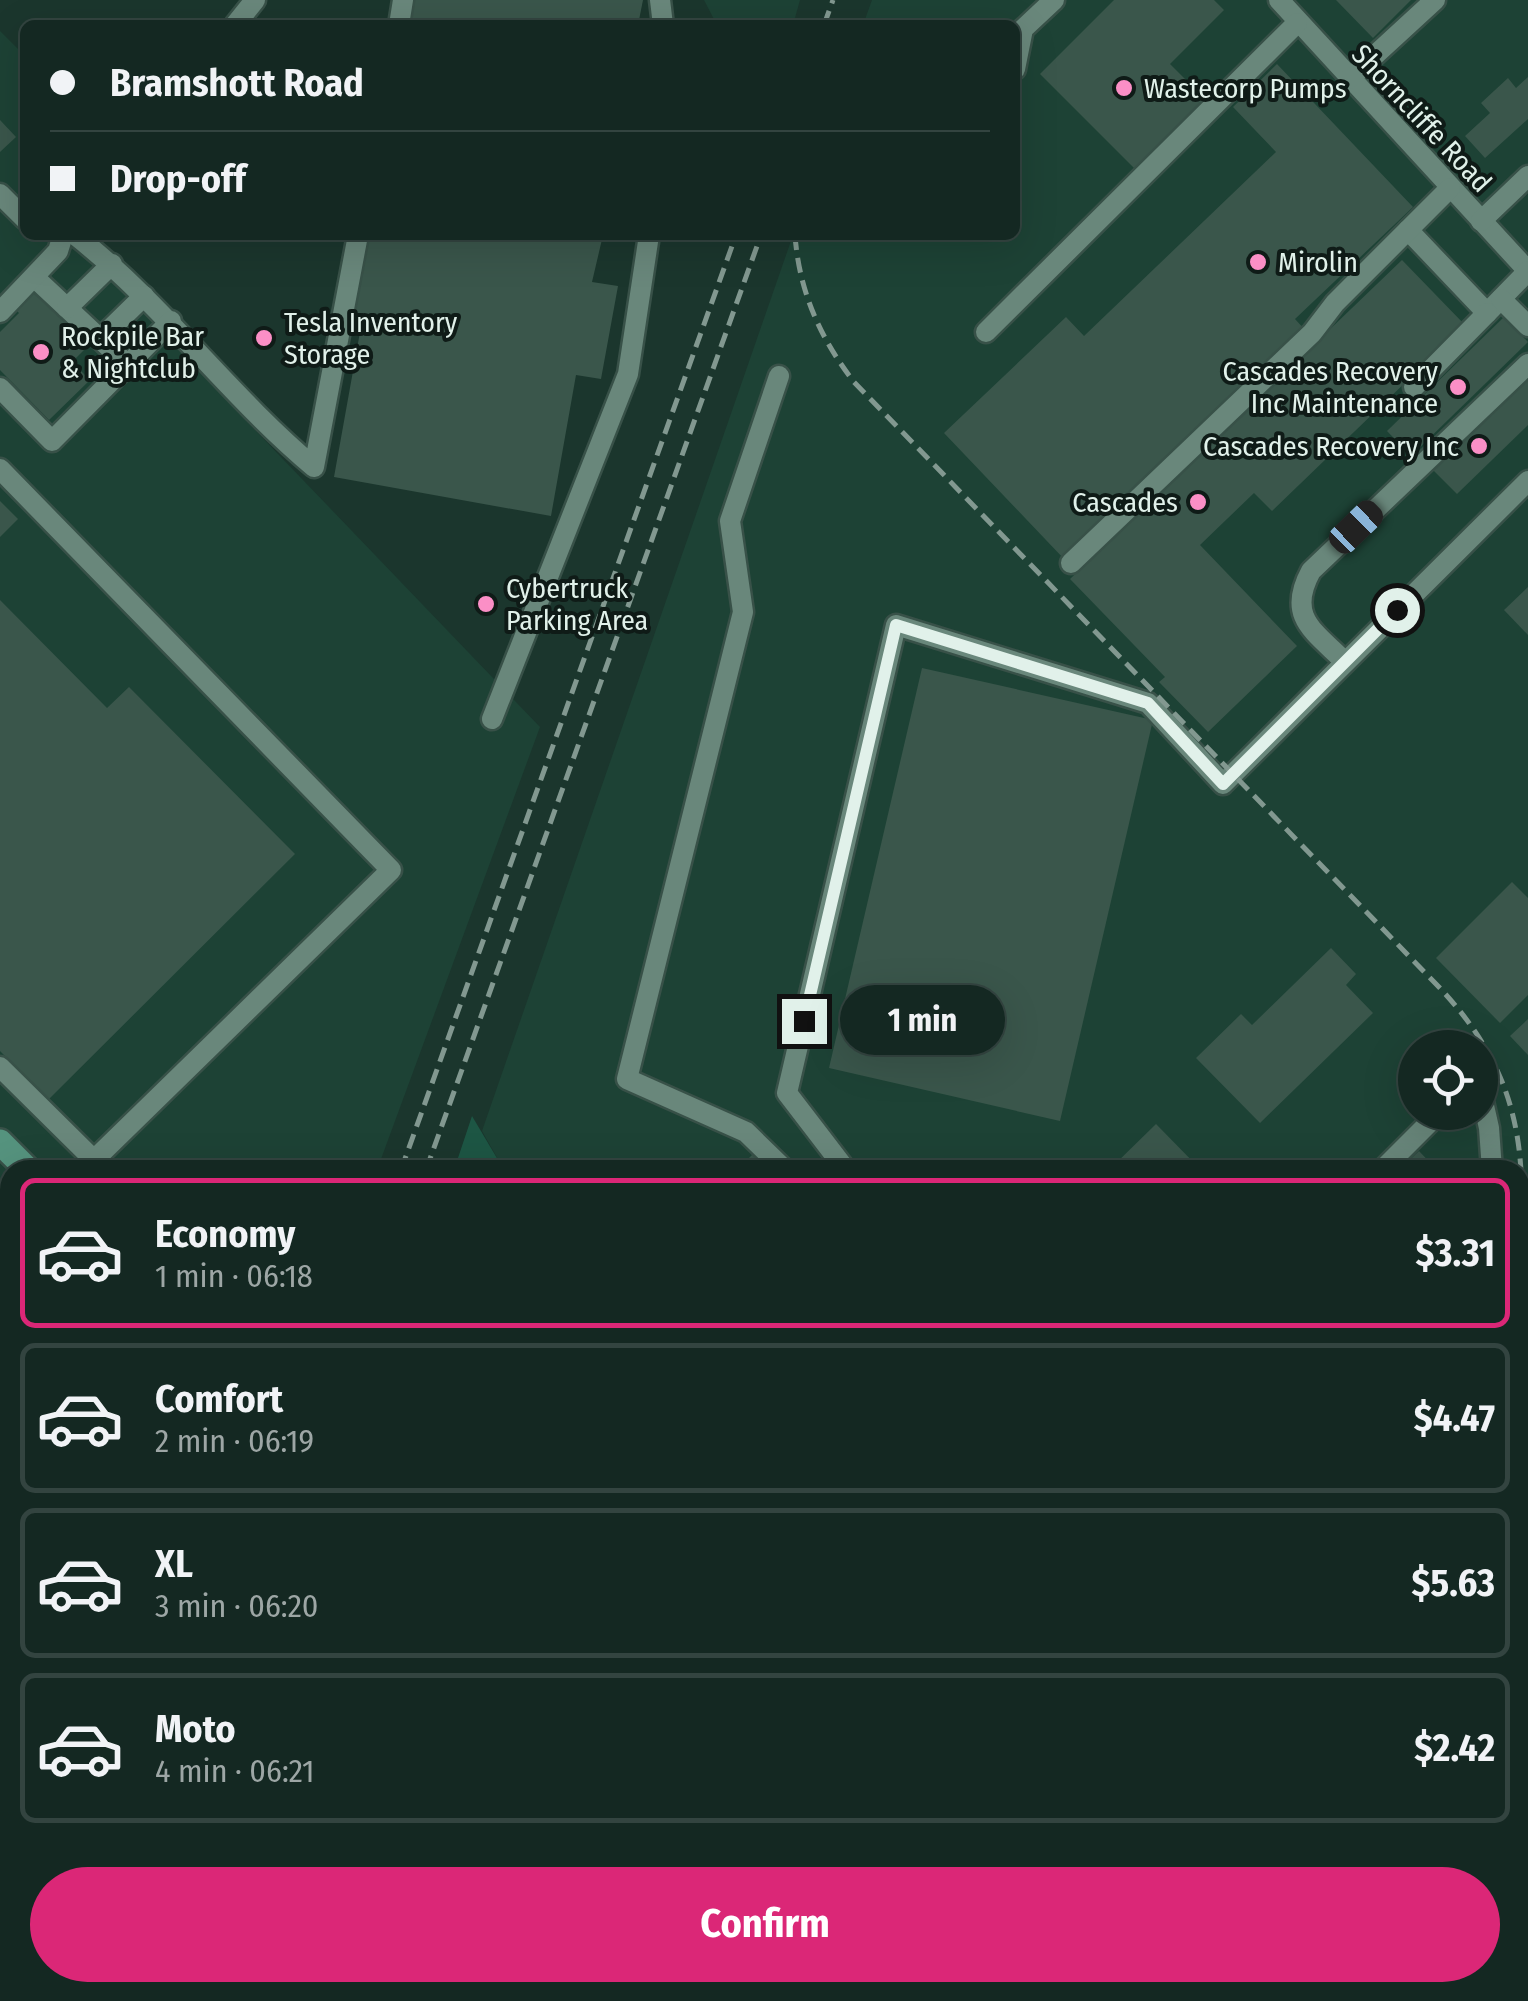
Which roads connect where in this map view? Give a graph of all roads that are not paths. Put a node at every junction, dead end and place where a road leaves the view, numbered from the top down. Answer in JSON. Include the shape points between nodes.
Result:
{"nodes":[{"id":1,"x":255,"y":0,"type":"edge"},
{"id":2,"x":1054,"y":0,"type":"edge"},
{"id":3,"x":1279,"y":0,"type":"edge"},
{"id":4,"x":1435,"y":0,"type":"edge"},
{"id":5,"x":239,"y":20,"type":"edge"},
{"id":6,"x":1297,"y":24,"type":"junction"},
{"id":7,"x":1020,"y":47,"type":"edge"},
{"id":8,"x":1349,"y":79,"type":"junction"},
{"id":9,"x":1528,"y":176,"type":"edge"},
{"id":10,"x":1450,"y":188,"type":"junction"},
{"id":11,"x":0,"y":194,"type":"edge"},
{"id":12,"x":20,"y":214,"type":"edge"},
{"id":13,"x":1481,"y":221,"type":"junction"},
{"id":14,"x":1408,"y":230,"type":"junction"},
{"id":15,"x":62,"y":240,"type":"edge"},
{"id":16,"x":81,"y":240,"type":"edge"},
{"id":17,"x":357,"y":240,"type":"edge"},
{"id":18,"x":648,"y":240,"type":"edge"},
{"id":19,"x":112,"y":264,"type":"junction"},
{"id":20,"x":1528,"y":271,"type":"edge"},
{"id":21,"x":34,"y":277,"type":"junction"},
{"id":22,"x":144,"y":296,"type":"junction"},
{"id":23,"x":1494,"y":306,"type":"junction"},
{"id":24,"x":67,"y":308,"type":"junction"},
{"id":25,"x":0,"y":312,"type":"edge"},
{"id":26,"x":171,"y":321,"type":"junction"},
{"id":27,"x":1528,"y":326,"type":"edge"},
{"id":28,"x":986,"y":332,"type":"dead end"},
{"id":29,"x":100,"y":339,"type":"junction"},
{"id":30,"x":1528,"y":364,"type":"edge"},
{"id":31,"x":128,"y":365,"type":"junction"},
{"id":32,"x":780,"y":376,"type":"dead end"},
{"id":33,"x":1414,"y":387,"type":"dead end"},
{"id":34,"x":0,"y":388,"type":"edge"},
{"id":35,"x":0,"y":469,"type":"edge"},
{"id":36,"x":1528,"y":481,"type":"edge"},
{"id":37,"x":1071,"y":563,"type":"dead end"},
{"id":38,"x":1345,"y":662,"type":"junction"},
{"id":39,"x":492,"y":720,"type":"dead end"},
{"id":40,"x":0,"y":1067,"type":"edge"},
{"id":41,"x":1422,"y":1130,"type":"edge"},
{"id":42,"x":1489,"y":1130,"type":"edge"},
{"id":43,"x":0,"y":1142,"type":"edge"},
{"id":44,"x":18,"y":1160,"type":"edge"},
{"id":45,"x":774,"y":1160,"type":"edge"},
{"id":46,"x":838,"y":1160,"type":"edge"},
{"id":47,"x":1392,"y":1160,"type":"edge"},
{"id":48,"x":1491,"y":1160,"type":"edge"}],
"edges":[{"from":1,"to":5,"type":"street"},
{"from":2,"to":7,"type":"street","via":[[1024,29]]},
{"from":3,"to":6,"type":"street","name":"Shorncliffe Road"},
{"from":4,"to":8,"type":"street"},
{"from":6,"to":8,"type":"street","name":"Shorncliffe Road"},
{"from":6,"to":28,"type":"street"},
{"from":8,"to":10,"type":"street","name":"Shorncliffe Road"},
{"from":9,"to":13,"type":"street"},
{"from":10,"to":13,"type":"street","name":"Shorncliffe Road"},
{"from":10,"to":14,"type":"street"},
{"from":11,"to":12,"type":"street"},
{"from":13,"to":20,"type":"street","name":"Shorncliffe Road"},
{"from":14,"to":23,"type":"street"},
{"from":14,"to":37,"type":"street","via":[[1312,333]]},
{"from":15,"to":21,"type":"street"},
{"from":16,"to":19,"type":"street"},
{"from":17,"to":26,"type":"street","via":[[314,467]]},
{"from":18,"to":39,"type":"street","via":[[628,374]]},
{"from":19,"to":22,"type":"street"},
{"from":19,"to":24,"type":"street"},
{"from":20,"to":23,"type":"street"},
{"from":21,"to":24,"type":"street"},
{"from":21,"to":25,"type":"street"},
{"from":22,"to":26,"type":"street"},
{"from":22,"to":29,"type":"street"},
{"from":23,"to":27,"type":"street"},
{"from":23,"to":33,"type":"street"},
{"from":24,"to":29,"type":"street"},
{"from":26,"to":31,"type":"street"},
{"from":29,"to":31,"type":"street"},
{"from":30,"to":38,"type":"street","via":[[1311,571],[1299,603],[1307,623]]},
{"from":31,"to":34,"type":"street","via":[[52,441]]},
{"from":32,"to":45,"type":"street","via":[[730,521],[743,612],[627,1078],[746,1132]]},
{"from":35,"to":40,"type":"street","via":[[391,870],[94,1160]]},
{"from":36,"to":38,"type":"street"},
{"from":38,"to":46,"type":"street","via":[[1223,784],[1148,703],[896,625],[787,1093]]},
{"from":41,"to":47,"type":"street"},
{"from":42,"to":48,"type":"street"},
{"from":43,"to":44,"type":"main road"}]}
